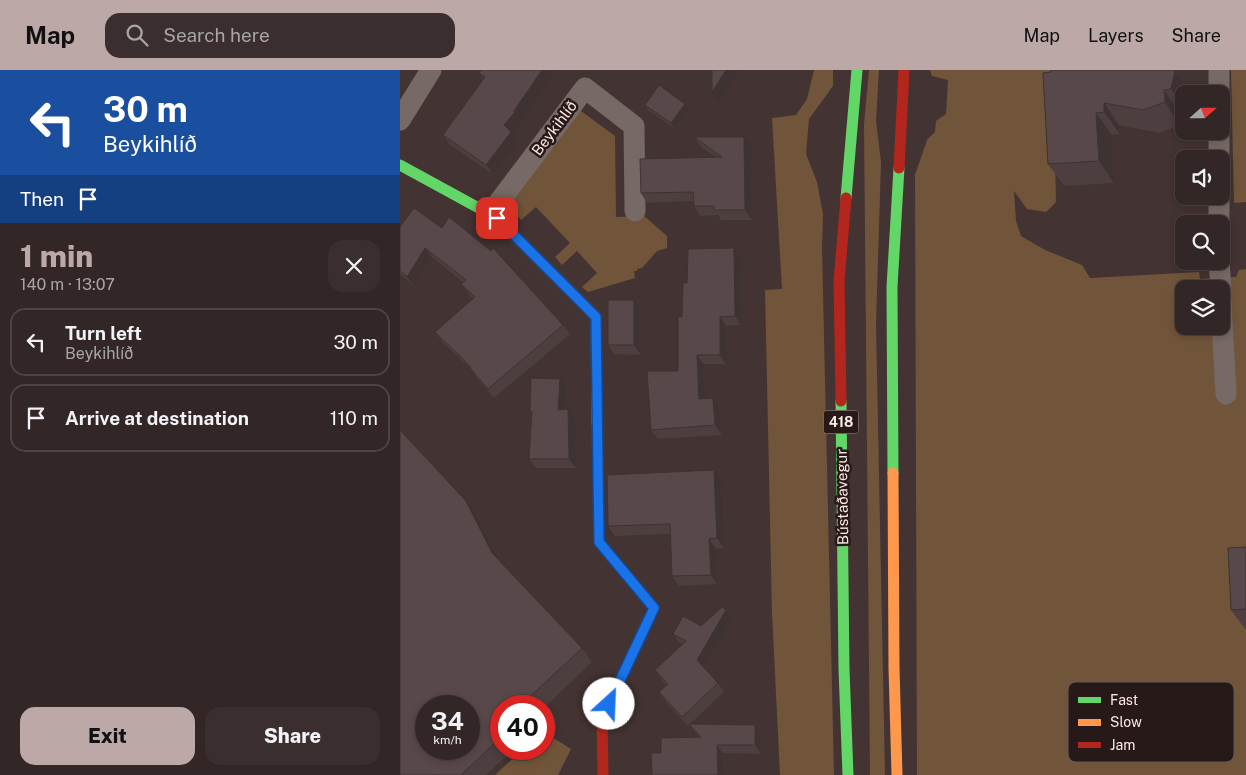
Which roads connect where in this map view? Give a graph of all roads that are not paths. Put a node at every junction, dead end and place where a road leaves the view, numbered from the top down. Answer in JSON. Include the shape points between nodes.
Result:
{"nodes":[{"id":1,"x":431,"y":70,"type":"edge"},
{"id":2,"x":856,"y":70,"type":"edge"},
{"id":3,"x":904,"y":70,"type":"edge"},
{"id":4,"x":1219,"y":70,"type":"edge"},
{"id":5,"x":1219,"y":85,"type":"edge"},
{"id":6,"x":400,"y":120,"type":"edge"},
{"id":7,"x":400,"y":165,"type":"edge"},
{"id":8,"x":635,"y":211,"type":"dead end"},
{"id":9,"x":490,"y":214,"type":"junction"},
{"id":10,"x":1223,"y":335,"type":"edge"},
{"id":11,"x":1226,"y":394,"type":"dead end"},
{"id":12,"x":603,"y":775,"type":"edge"},
{"id":13,"x":848,"y":775,"type":"edge"},
{"id":14,"x":897,"y":775,"type":"edge"}],
"edges":[{"from":1,"to":6,"type":"street"},
{"from":2,"to":13,"type":"main road","name":"Bústaðavegur","number":"418","via":[[838,281]]},
{"from":3,"to":14,"type":"main road","via":[[892,287]]},
{"from":4,"to":5,"type":"street"},
{"from":7,"to":9,"type":"main road"},
{"from":8,"to":9,"type":"street","name":"Beykihlíð","via":[[634,126],[585,88]]},
{"from":9,"to":12,"type":"main road","via":[[596,317],[599,542],[654,608],[602,720]]},
{"from":10,"to":11,"type":"street"}]}
